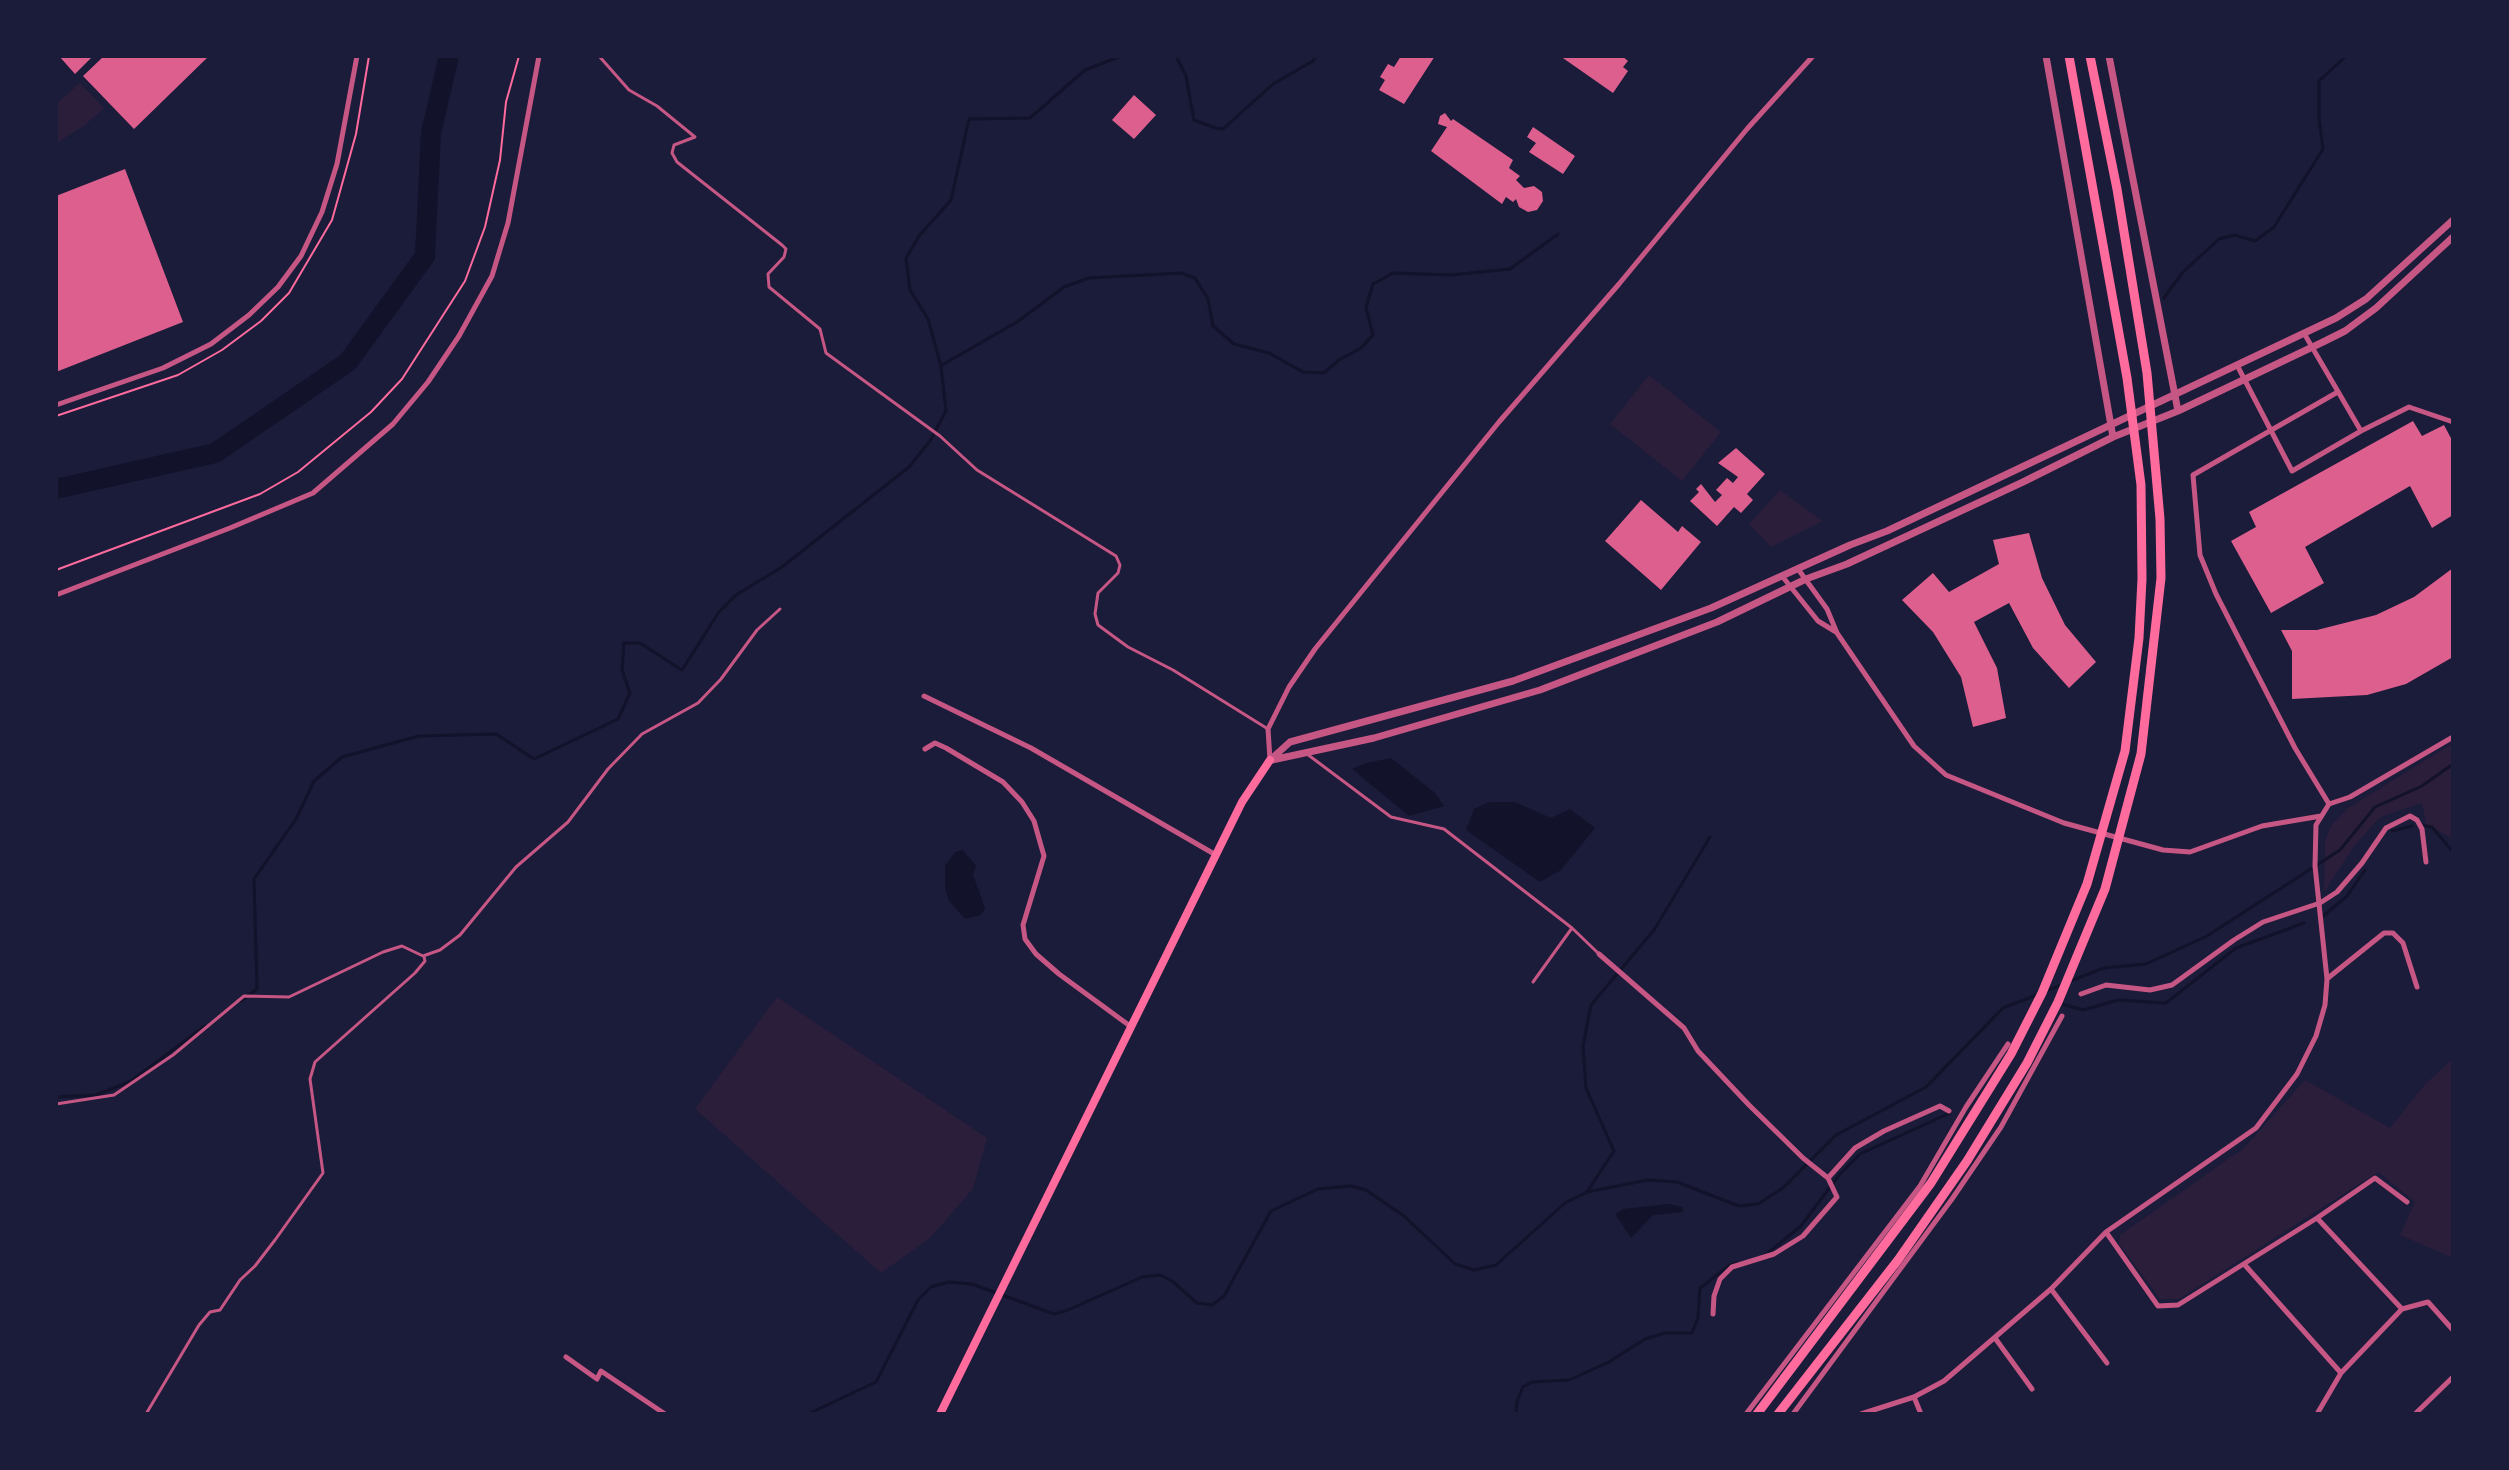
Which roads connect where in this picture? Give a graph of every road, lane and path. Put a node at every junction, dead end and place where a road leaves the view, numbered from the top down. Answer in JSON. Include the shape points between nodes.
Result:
{"nodes":[{"id":1,"x":357,"y":56,"type":"edge"},
{"id":2,"x":369,"y":56,"type":"edge"},
{"id":3,"x":519,"y":56,"type":"edge"},
{"id":4,"x":539,"y":56,"type":"edge"},
{"id":5,"x":599,"y":56,"type":"edge"},
{"id":6,"x":1813,"y":56,"type":"edge"},
{"id":7,"x":2046,"y":56,"type":"edge"},
{"id":8,"x":2069,"y":56,"type":"edge"},
{"id":9,"x":2090,"y":56,"type":"edge"},
{"id":10,"x":2109,"y":56,"type":"edge"},
{"id":11,"x":2453,"y":220,"type":"edge"},
{"id":12,"x":2453,"y":237,"type":"edge"},
{"id":13,"x":2305,"y":335,"type":"junction"},
{"id":14,"x":2311,"y":347,"type":"junction"},
{"id":15,"x":2238,"y":367,"type":"junction"},
{"id":16,"x":2244,"y":378,"type":"junction"},
{"id":17,"x":2336,"y":393,"type":"junction"},
{"id":18,"x":2173,"y":397,"type":"junction"},
{"id":19,"x":56,"y":405,"type":"edge"},
{"id":20,"x":2178,"y":411,"type":"junction"},
{"id":21,"x":56,"y":416,"type":"edge"},
{"id":22,"x":2453,"y":422,"type":"edge"},
{"id":23,"x":2111,"y":425,"type":"junction"},
{"id":24,"x":2271,"y":430,"type":"junction"},
{"id":25,"x":2361,"y":431,"type":"junction"},
{"id":26,"x":2113,"y":437,"type":"junction"},
{"id":27,"x":1798,"y":568,"type":"junction"},
{"id":28,"x":56,"y":570,"type":"edge"},
{"id":29,"x":1782,"y":576,"type":"junction"},
{"id":30,"x":1806,"y":579,"type":"junction"},
{"id":31,"x":1791,"y":587,"type":"junction"},
{"id":32,"x":56,"y":595,"type":"edge"},
{"id":33,"x":780,"y":609,"type":"dead end"},
{"id":34,"x":1837,"y":633,"type":"junction"},
{"id":35,"x":924,"y":696,"type":"dead end"},
{"id":36,"x":1268,"y":729,"type":"junction"},
{"id":37,"x":2453,"y":737,"type":"edge"},
{"id":38,"x":925,"y":749,"type":"dead end"},
{"id":39,"x":1304,"y":752,"type":"junction"},
{"id":40,"x":1270,"y":760,"type":"junction"},
{"id":41,"x":2329,"y":804,"type":"junction"},
{"id":42,"x":2321,"y":816,"type":"junction"},
{"id":43,"x":1216,"y":855,"type":"junction"},
{"id":44,"x":2426,"y":862,"type":"dead end"},
{"id":45,"x":2320,"y":903,"type":"junction"},
{"id":46,"x":1572,"y":928,"type":"junction"},
{"id":47,"x":1599,"y":954,"type":"joint"},
{"id":48,"x":423,"y":956,"type":"junction"},
{"id":49,"x":2327,"y":979,"type":"junction"},
{"id":50,"x":1533,"y":982,"type":"dead end"},
{"id":51,"x":2417,"y":987,"type":"dead end"},
{"id":52,"x":2081,"y":994,"type":"dead end"},
{"id":53,"x":2062,"y":1016,"type":"dead end"},
{"id":54,"x":1130,"y":1026,"type":"junction"},
{"id":55,"x":2008,"y":1044,"type":"dead end"},
{"id":56,"x":56,"y":1104,"type":"edge"},
{"id":57,"x":1949,"y":1111,"type":"dead end"},
{"id":58,"x":1828,"y":1178,"type":"junction"},
{"id":59,"x":2407,"y":1202,"type":"dead end"},
{"id":60,"x":2317,"y":1218,"type":"junction"},
{"id":61,"x":2106,"y":1232,"type":"junction"},
{"id":62,"x":2244,"y":1264,"type":"junction"},
{"id":63,"x":2051,"y":1289,"type":"junction"},
{"id":64,"x":2402,"y":1309,"type":"junction"},
{"id":65,"x":1713,"y":1314,"type":"dead end"},
{"id":66,"x":2453,"y":1330,"type":"edge"},
{"id":67,"x":1995,"y":1338,"type":"junction"},
{"id":68,"x":566,"y":1357,"type":"dead end"},
{"id":69,"x":2107,"y":1363,"type":"dead end"},
{"id":70,"x":2341,"y":1373,"type":"junction"},
{"id":71,"x":2453,"y":1377,"type":"edge"},
{"id":72,"x":2032,"y":1389,"type":"dead end"},
{"id":73,"x":1914,"y":1397,"type":"junction"},
{"id":74,"x":146,"y":1414,"type":"edge"},
{"id":75,"x":665,"y":1414,"type":"edge"},
{"id":76,"x":940,"y":1414,"type":"edge"},
{"id":77,"x":1746,"y":1414,"type":"edge"},
{"id":78,"x":1757,"y":1414,"type":"edge"},
{"id":79,"x":1778,"y":1414,"type":"edge"},
{"id":80,"x":1793,"y":1414,"type":"edge"},
{"id":81,"x":1861,"y":1414,"type":"edge"},
{"id":82,"x":1921,"y":1414,"type":"edge"},
{"id":83,"x":2317,"y":1414,"type":"edge"},
{"id":84,"x":2415,"y":1414,"type":"edge"}],
"edges":[{"from":1,"to":19,"type":"street","via":[[337,164],[322,212],[301,256],[278,287],[211,344],[163,368]]},
{"from":2,"to":21,"type":"path","via":[[356,134],[332,220],[289,293],[222,350],[178,375]]},
{"from":3,"to":28,"type":"path","via":[[485,227],[465,281],[402,379],[298,472],[260,494]]},
{"from":4,"to":32,"type":"street","via":[[508,223],[492,276],[459,336],[393,424],[313,493]]},
{"from":5,"to":36,"type":"lane","via":[[629,90],[695,137],[674,145],[677,162],[786,249],[768,274],[769,287],[820,329],[826,353],[940,436],[977,470],[1116,556],[1118,573],[1098,593],[1098,625]]},
{"from":6,"to":36,"type":"street","via":[[1431,504],[1315,649]]},
{"from":7,"to":23,"type":"street"},
{"from":8,"to":78,"type":"highway","via":[[2140,473],[2142,579],[2125,751],[2087,884],[2011,1054],[1915,1205]]},
{"from":9,"to":79,"type":"highway","via":[[2147,373],[2159,504],[2161,578],[2141,754],[2105,889],[2027,1063],[1907,1248]]},
{"from":10,"to":18,"type":"street"},
{"from":11,"to":13,"type":"street","via":[[2366,299]]},
{"from":12,"to":14,"type":"street","via":[[2376,308]]},
{"from":13,"to":14,"type":"street"},
{"from":13,"to":15,"type":"street"},
{"from":14,"to":16,"type":"street"},
{"from":14,"to":17,"type":"street"},
{"from":15,"to":16,"type":"street"},
{"from":15,"to":18,"type":"street"},
{"from":16,"to":20,"type":"street"},
{"from":16,"to":24,"type":"street"},
{"from":17,"to":24,"type":"street"},
{"from":17,"to":25,"type":"street"},
{"from":18,"to":20,"type":"street"},
{"from":18,"to":23,"type":"street"},
{"from":20,"to":26,"type":"street"},
{"from":22,"to":25,"type":"street","via":[[2409,407]]},
{"from":23,"to":26,"type":"street"},
{"from":23,"to":27,"type":"street"},
{"from":24,"to":25,"type":"street","via":[[2292,471]]},
{"from":24,"to":41,"type":"street","via":[[2193,475],[2200,555],[2295,748]]},
{"from":26,"to":30,"type":"street"},
{"from":27,"to":29,"type":"street"},
{"from":27,"to":30,"type":"street"},
{"from":29,"to":31,"type":"street"},
{"from":29,"to":40,"type":"street","via":[[1513,681],[1290,742]]},
{"from":30,"to":31,"type":"street"},
{"from":30,"to":34,"type":"street"},
{"from":31,"to":34,"type":"street","via":[[1818,621]]},
{"from":31,"to":39,"type":"street","via":[[1717,622],[1540,690],[1374,738]]},
{"from":33,"to":48,"type":"lane","via":[[698,703],[642,734],[568,822],[516,867],[460,935]]},
{"from":34,"to":42,"type":"street","via":[[1914,746],[1946,775],[2064,823],[2163,850],[2190,852],[2262,826]]},
{"from":35,"to":43,"type":"street","via":[[1031,748]]},
{"from":36,"to":40,"type":"street"},
{"from":37,"to":41,"type":"street"},
{"from":38,"to":54,"type":"street","via":[[935,743],[946,748],[1003,782],[1022,802],[1044,856],[1023,925],[1025,939],[1059,974]]},
{"from":39,"to":40,"type":"street"},
{"from":39,"to":46,"type":"lane","via":[[1391,817],[1444,829]]},
{"from":40,"to":43,"type":"main road"},
{"from":41,"to":42,"type":"street"},
{"from":42,"to":45,"type":"street","via":[[2315,839]]},
{"from":43,"to":54,"type":"main road"},
{"from":44,"to":45,"type":"street","via":[[2422,829],[2410,816],[2386,828],[2337,892]]},
{"from":45,"to":49,"type":"street"},
{"from":45,"to":52,"type":"street","via":[[2263,922],[2172,985],[2150,990],[2106,985]]},
{"from":46,"to":47,"type":"lane"},
{"from":46,"to":50,"type":"lane"},
{"from":47,"to":58,"type":"street","via":[[1684,1028],[1698,1051]]},
{"from":48,"to":56,"type":"lane","via":[[402,946],[289,997],[244,996],[114,1095]]},
{"from":48,"to":74,"type":"lane","via":[[421,967],[315,1062],[310,1079],[323,1173],[220,1310],[210,1312],[199,1325]]},
{"from":49,"to":51,"type":"street","via":[[2384,933],[2393,933],[2403,943]]},
{"from":49,"to":61,"type":"street","via":[[2316,1036],[2297,1074],[2256,1128]]},
{"from":53,"to":80,"type":"street","via":[[2001,1127]]},
{"from":54,"to":76,"type":"main road"},
{"from":55,"to":77,"type":"street","via":[[1920,1186]]},
{"from":57,"to":58,"type":"street","via":[[1940,1106],[1884,1131],[1855,1148]]},
{"from":58,"to":65,"type":"street","via":[[1837,1197],[1803,1236],[1774,1254],[1732,1267],[1720,1279]]},
{"from":59,"to":60,"type":"street","via":[[2375,1178]]},
{"from":60,"to":62,"type":"street"},
{"from":60,"to":64,"type":"street"},
{"from":61,"to":62,"type":"street","via":[[2158,1306],[2178,1305]]},
{"from":61,"to":63,"type":"street"},
{"from":62,"to":70,"type":"street"},
{"from":63,"to":67,"type":"street"},
{"from":63,"to":69,"type":"street"},
{"from":64,"to":66,"type":"street","via":[[2428,1302]]},
{"from":64,"to":70,"type":"street"},
{"from":67,"to":72,"type":"street"},
{"from":67,"to":73,"type":"street","via":[[1944,1381]]},
{"from":68,"to":75,"type":"street","via":[[597,1379],[601,1371]]},
{"from":70,"to":83,"type":"street"},
{"from":71,"to":84,"type":"street"},
{"from":73,"to":81,"type":"street"},
{"from":73,"to":82,"type":"street"}]}
